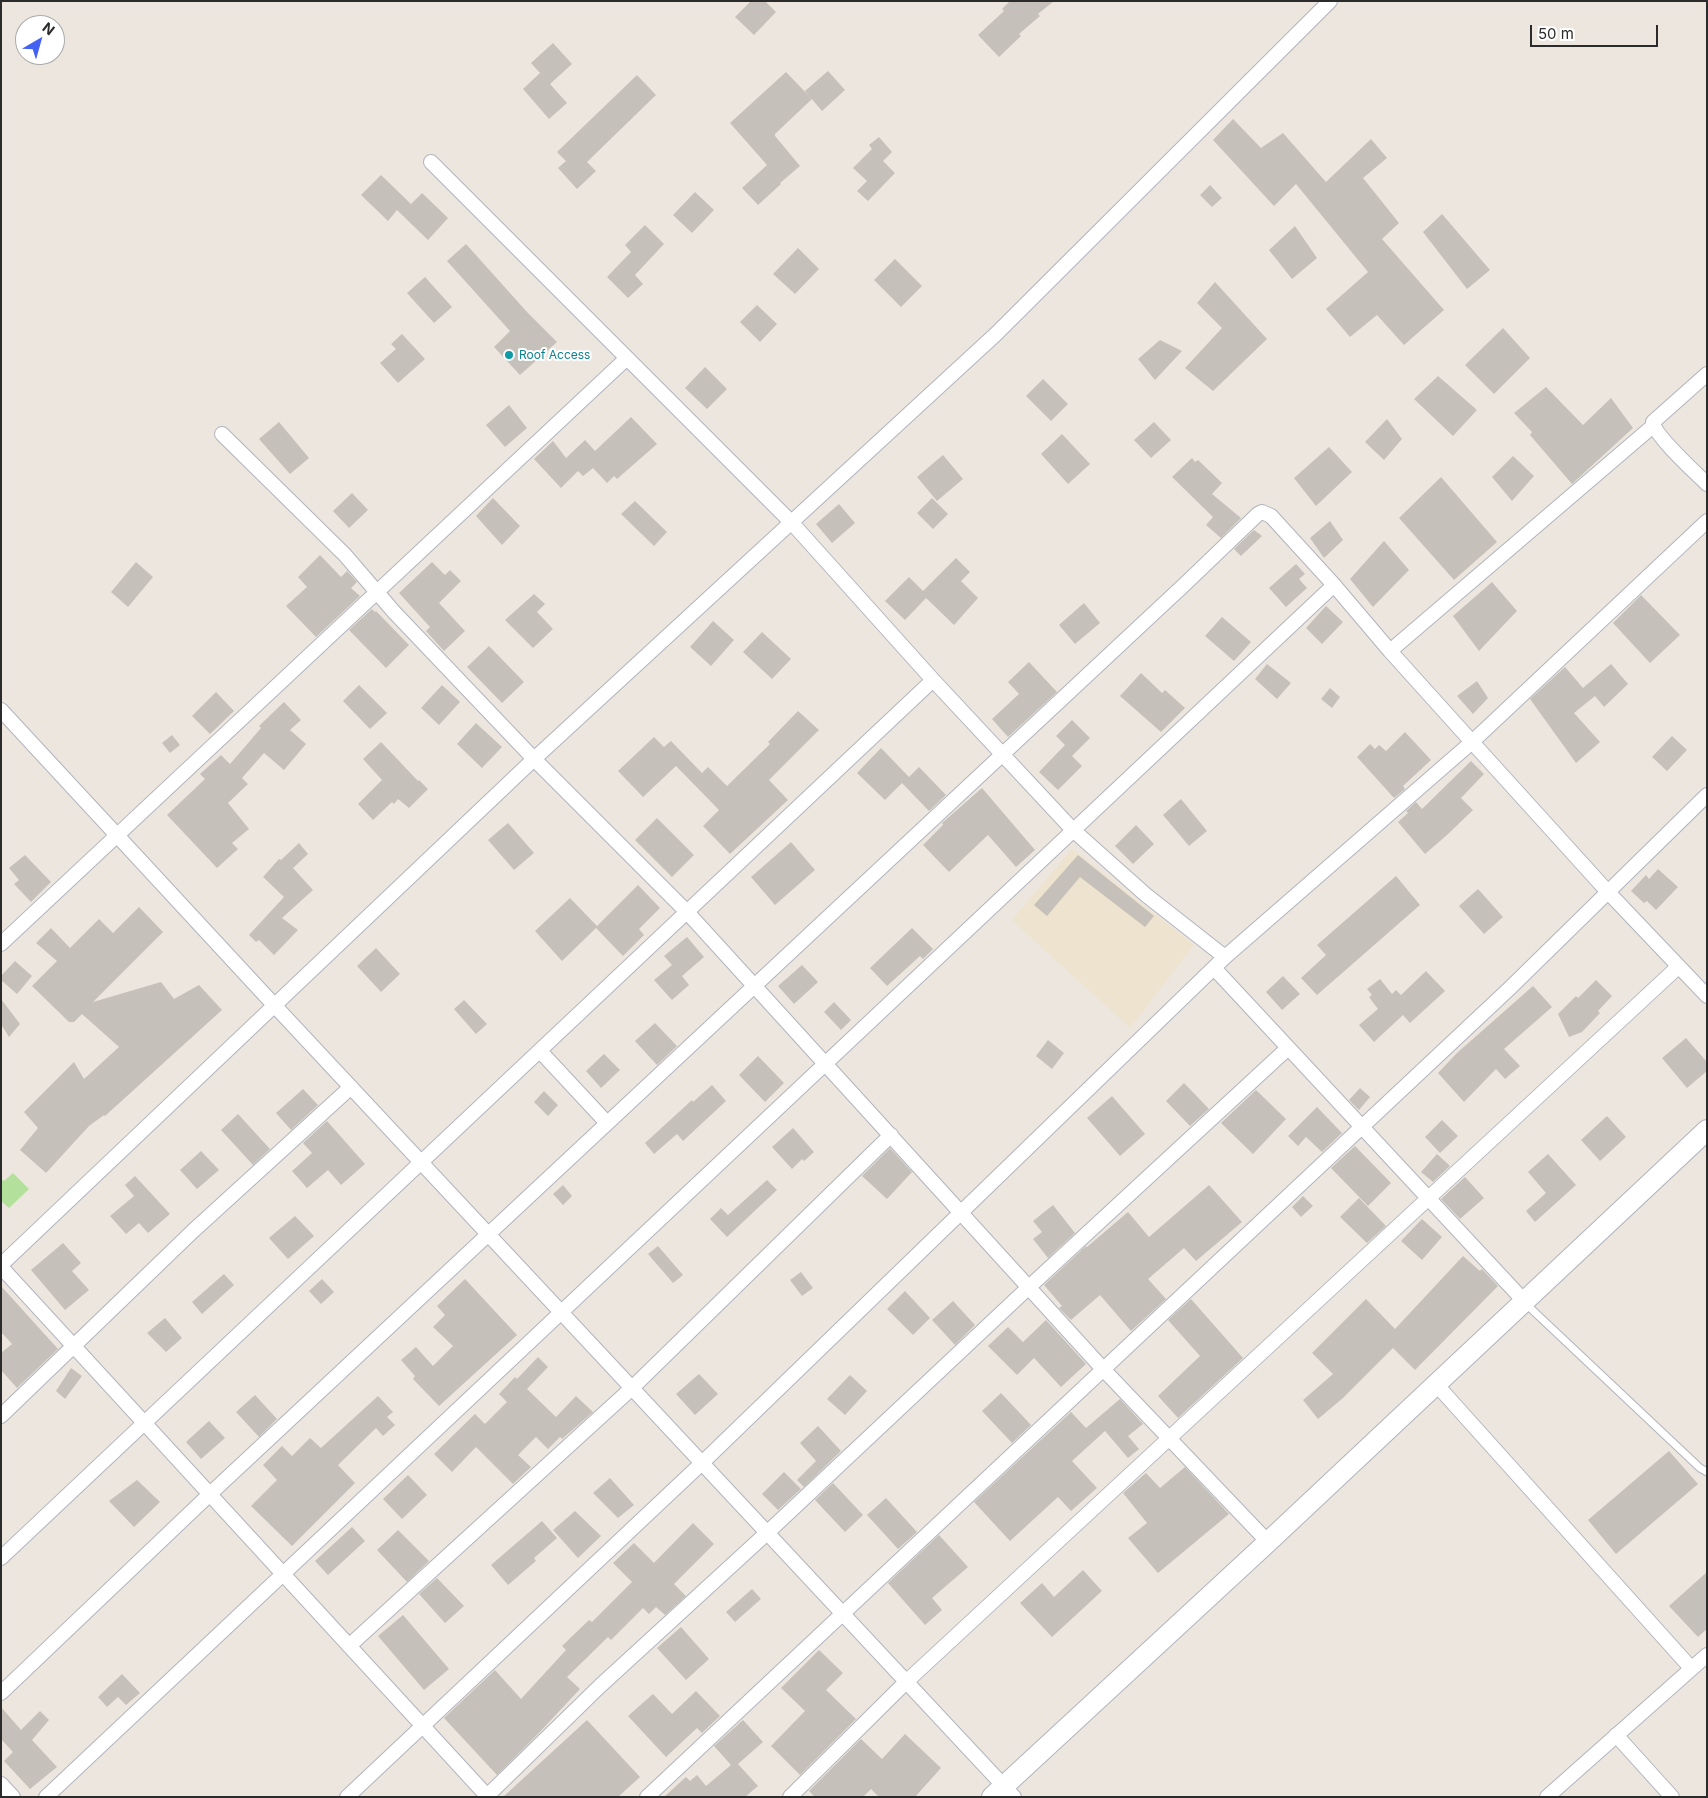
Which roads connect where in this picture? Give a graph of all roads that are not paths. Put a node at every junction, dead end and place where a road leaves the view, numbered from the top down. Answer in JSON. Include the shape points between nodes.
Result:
{"nodes":[{"id":1,"x":1330,"y":1,"type":"edge"},
{"id":2,"x":431,"y":162,"type":"dead end"},
{"id":3,"x":627,"y":358,"type":"junction"},
{"id":4,"x":1707,"y":374,"type":"edge"},
{"id":5,"x":1653,"y":426,"type":"junction"},
{"id":6,"x":222,"y":434,"type":"dead end"},
{"id":7,"x":1707,"y":484,"type":"edge"},
{"id":8,"x":1707,"y":521,"type":"edge"},
{"id":9,"x":792,"y":523,"type":"junction"},
{"id":10,"x":1334,"y":585,"type":"junction"},
{"id":11,"x":376,"y":591,"type":"junction"},
{"id":12,"x":1390,"y":651,"type":"junction"},
{"id":13,"x":933,"y":680,"type":"junction"},
{"id":14,"x":1,"y":710,"type":"edge"},
{"id":15,"x":1472,"y":742,"type":"junction"},
{"id":16,"x":1002,"y":754,"type":"junction"},
{"id":17,"x":534,"y":759,"type":"junction"},
{"id":18,"x":1707,"y":795,"type":"edge"},
{"id":19,"x":1073,"y":830,"type":"junction"},
{"id":20,"x":118,"y":836,"type":"junction"},
{"id":21,"x":1607,"y":891,"type":"junction"},
{"id":22,"x":687,"y":912,"type":"junction"},
{"id":23,"x":1,"y":944,"type":"edge"},
{"id":24,"x":1225,"y":957,"type":"junction"},
{"id":25,"x":1678,"y":967,"type":"junction"},
{"id":26,"x":1214,"y":968,"type":"junction"},
{"id":27,"x":754,"y":985,"type":"junction"},
{"id":28,"x":1707,"y":996,"type":"edge"},
{"id":29,"x":275,"y":1006,"type":"junction"},
{"id":30,"x":1288,"y":1048,"type":"junction"},
{"id":31,"x":540,"y":1051,"type":"junction"},
{"id":32,"x":825,"y":1064,"type":"junction"},
{"id":33,"x":351,"y":1087,"type":"junction"},
{"id":34,"x":607,"y":1123,"type":"junction"},
{"id":35,"x":1361,"y":1127,"type":"junction"},
{"id":36,"x":1707,"y":1130,"type":"edge"},
{"id":37,"x":891,"y":1135,"type":"junction"},
{"id":38,"x":422,"y":1163,"type":"junction"},
{"id":39,"x":1426,"y":1199,"type":"junction"},
{"id":40,"x":961,"y":1212,"type":"junction"},
{"id":41,"x":488,"y":1234,"type":"junction"},
{"id":42,"x":1,"y":1266,"type":"edge"},
{"id":43,"x":1029,"y":1286,"type":"junction"},
{"id":44,"x":1525,"y":1302,"type":"junction"},
{"id":45,"x":561,"y":1312,"type":"junction"},
{"id":46,"x":74,"y":1346,"type":"junction"},
{"id":47,"x":1103,"y":1369,"type":"junction"},
{"id":48,"x":1435,"y":1384,"type":"junction"},
{"id":49,"x":632,"y":1388,"type":"junction"},
{"id":50,"x":1,"y":1416,"type":"edge"},
{"id":51,"x":145,"y":1423,"type":"junction"},
{"id":52,"x":1169,"y":1439,"type":"junction"},
{"id":53,"x":702,"y":1463,"type":"junction"},
{"id":54,"x":1707,"y":1472,"type":"edge"},
{"id":55,"x":210,"y":1494,"type":"junction"},
{"id":56,"x":768,"y":1532,"type":"junction"},
{"id":57,"x":1268,"y":1542,"type":"junction"},
{"id":58,"x":1,"y":1558,"type":"edge"},
{"id":59,"x":283,"y":1574,"type":"junction"},
{"id":60,"x":842,"y":1614,"type":"junction"},
{"id":61,"x":349,"y":1646,"type":"junction"},
{"id":62,"x":1707,"y":1655,"type":"edge"},
{"id":63,"x":1691,"y":1668,"type":"junction"},
{"id":64,"x":906,"y":1682,"type":"junction"},
{"id":65,"x":1,"y":1693,"type":"edge"},
{"id":66,"x":423,"y":1726,"type":"junction"},
{"id":67,"x":1616,"y":1735,"type":"junction"},
{"id":68,"x":1,"y":1784,"type":"edge"},
{"id":69,"x":1003,"y":1793,"type":"edge"},
{"id":70,"x":487,"y":1796,"type":"edge"},
{"id":71,"x":13,"y":1797,"type":"edge"},
{"id":72,"x":46,"y":1797,"type":"edge"},
{"id":73,"x":347,"y":1797,"type":"edge"},
{"id":74,"x":647,"y":1797,"type":"edge"},
{"id":75,"x":790,"y":1797,"type":"edge"},
{"id":76,"x":1548,"y":1797,"type":"edge"},
{"id":77,"x":1672,"y":1797,"type":"edge"}],
"edges":[{"from":1,"to":9,"type":"street","via":[[996,334]]},
{"from":2,"to":3,"type":"street"},
{"from":3,"to":9,"type":"street"},
{"from":3,"to":11,"type":"street"},
{"from":4,"to":5,"type":"street","via":[[1654,421]]},
{"from":5,"to":7,"type":"street"},
{"from":5,"to":12,"type":"street"},
{"from":6,"to":11,"type":"street","via":[[345,555]]},
{"from":8,"to":15,"type":"street"},
{"from":9,"to":13,"type":"street"},
{"from":9,"to":17,"type":"street"},
{"from":10,"to":12,"type":"street"},
{"from":10,"to":16,"type":"street","via":[[1271,516],[1262,512],[1258,514]]},
{"from":10,"to":19,"type":"street"},
{"from":11,"to":17,"type":"street"},
{"from":11,"to":20,"type":"street"},
{"from":12,"to":15,"type":"street"},
{"from":13,"to":16,"type":"street"},
{"from":13,"to":22,"type":"street"},
{"from":14,"to":20,"type":"street"},
{"from":15,"to":21,"type":"street"},
{"from":15,"to":24,"type":"street"},
{"from":16,"to":19,"type":"street"},
{"from":16,"to":27,"type":"street"},
{"from":17,"to":22,"type":"street"},
{"from":17,"to":29,"type":"street"},
{"from":18,"to":21,"type":"street"},
{"from":19,"to":24,"type":"street","via":[[1146,895]]},
{"from":19,"to":32,"type":"street"},
{"from":20,"to":23,"type":"street"},
{"from":20,"to":29,"type":"street"},
{"from":21,"to":25,"type":"street"},
{"from":21,"to":35,"type":"street","via":[[1510,988]]},
{"from":22,"to":27,"type":"street"},
{"from":22,"to":31,"type":"street"},
{"from":24,"to":26,"type":"street"},
{"from":25,"to":28,"type":"street"},
{"from":25,"to":39,"type":"street"},
{"from":26,"to":30,"type":"street"},
{"from":26,"to":40,"type":"street"},
{"from":27,"to":32,"type":"street"},
{"from":27,"to":34,"type":"street"},
{"from":29,"to":33,"type":"street"},
{"from":29,"to":42,"type":"street"},
{"from":30,"to":35,"type":"street"},
{"from":30,"to":43,"type":"street"},
{"from":31,"to":34,"type":"street"},
{"from":31,"to":38,"type":"street"},
{"from":32,"to":37,"type":"street"},
{"from":32,"to":45,"type":"street"},
{"from":33,"to":38,"type":"street"},
{"from":33,"to":46,"type":"street"},
{"from":34,"to":41,"type":"street"},
{"from":35,"to":39,"type":"street"},
{"from":35,"to":47,"type":"street"},
{"from":36,"to":44,"type":"street"},
{"from":37,"to":40,"type":"street"},
{"from":37,"to":49,"type":"street"},
{"from":38,"to":41,"type":"street"},
{"from":38,"to":51,"type":"street"},
{"from":39,"to":44,"type":"street"},
{"from":39,"to":52,"type":"street"},
{"from":40,"to":43,"type":"street"},
{"from":40,"to":53,"type":"street"},
{"from":41,"to":45,"type":"street"},
{"from":41,"to":55,"type":"street"},
{"from":42,"to":46,"type":"street"},
{"from":43,"to":47,"type":"street"},
{"from":43,"to":56,"type":"street"},
{"from":44,"to":48,"type":"street"},
{"from":44,"to":54,"type":"lane"},
{"from":45,"to":49,"type":"street"},
{"from":45,"to":59,"type":"street"},
{"from":46,"to":50,"type":"street"},
{"from":46,"to":51,"type":"street"},
{"from":47,"to":52,"type":"street"},
{"from":47,"to":60,"type":"street"},
{"from":48,"to":57,"type":"street"},
{"from":48,"to":63,"type":"street"},
{"from":49,"to":53,"type":"street"},
{"from":49,"to":61,"type":"street"},
{"from":51,"to":55,"type":"street"},
{"from":51,"to":58,"type":"street"},
{"from":52,"to":57,"type":"street"},
{"from":52,"to":64,"type":"street"},
{"from":53,"to":56,"type":"street"},
{"from":53,"to":66,"type":"street"},
{"from":55,"to":59,"type":"street"},
{"from":55,"to":65,"type":"street"},
{"from":56,"to":60,"type":"street"},
{"from":56,"to":70,"type":"street","via":[[600,1686]]},
{"from":57,"to":69,"type":"street"},
{"from":59,"to":61,"type":"street"},
{"from":59,"to":72,"type":"street"},
{"from":60,"to":64,"type":"street"},
{"from":60,"to":74,"type":"street"},
{"from":61,"to":66,"type":"street"},
{"from":62,"to":63,"type":"street"},
{"from":63,"to":67,"type":"street"},
{"from":64,"to":69,"type":"street"},
{"from":64,"to":75,"type":"street"},
{"from":66,"to":70,"type":"street"},
{"from":66,"to":73,"type":"street"},
{"from":67,"to":76,"type":"street"},
{"from":67,"to":77,"type":"street"},
{"from":68,"to":71,"type":"street"}]}
